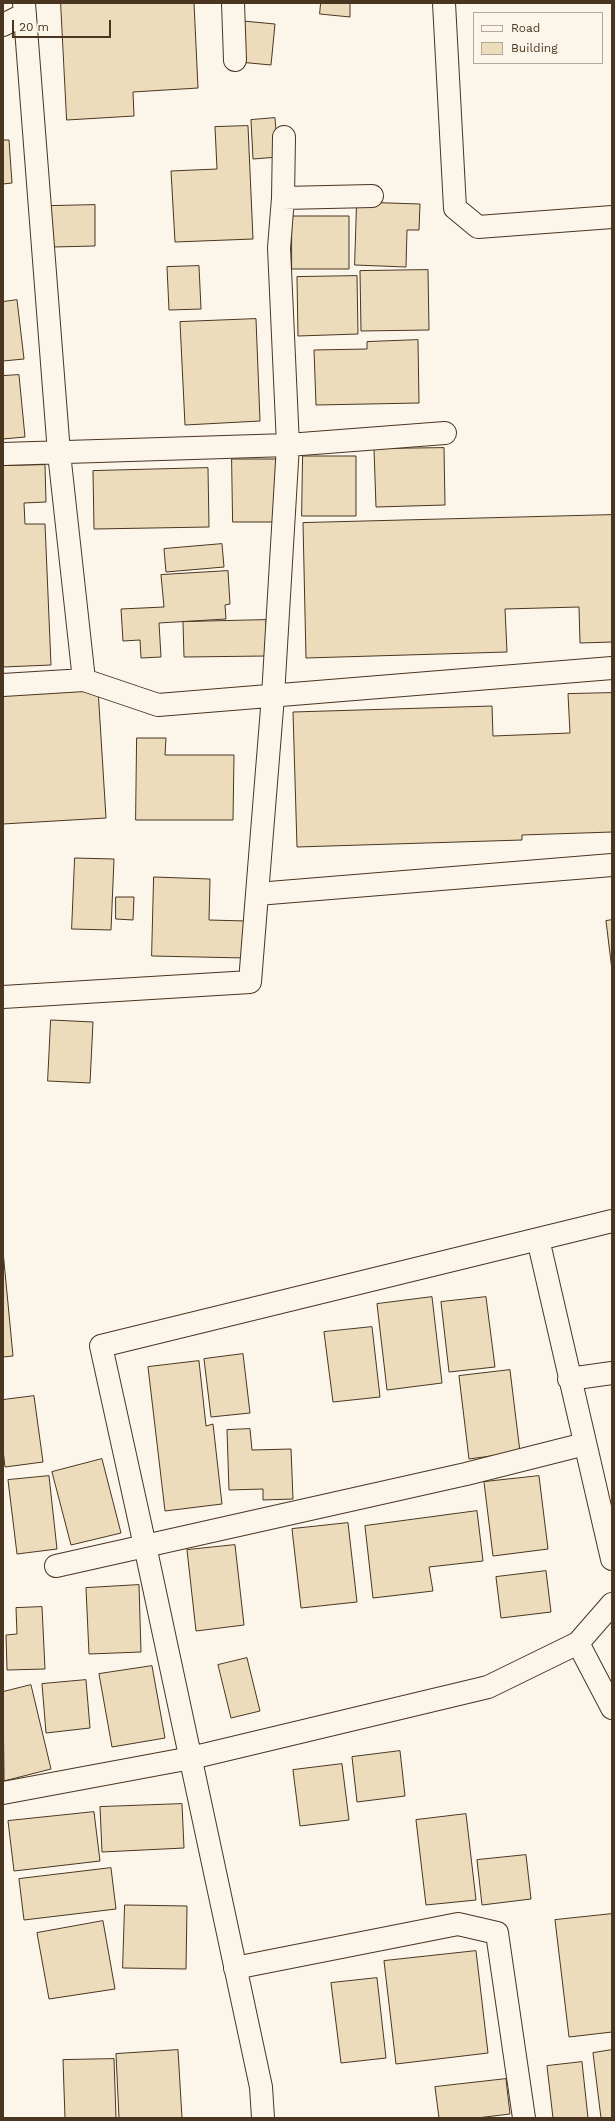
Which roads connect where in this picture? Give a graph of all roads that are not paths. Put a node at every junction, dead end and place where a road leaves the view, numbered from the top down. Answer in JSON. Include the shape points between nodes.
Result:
{"nodes":[{"id":1,"x":233,"y":3,"type":"edge"},
{"id":2,"x":444,"y":3,"type":"edge"},
{"id":3,"x":25,"y":9,"type":"edge"},
{"id":4,"x":3,"y":25,"type":"edge"},
{"id":5,"x":235,"y":60,"type":"dead end"},
{"id":6,"x":284,"y":137,"type":"dead end"},
{"id":7,"x":372,"y":196,"type":"dead end"},
{"id":8,"x":283,"y":198,"type":"junction"},
{"id":9,"x":612,"y":217,"type":"edge"},
{"id":10,"x":445,"y":433,"type":"dead end"},
{"id":11,"x":288,"y":445,"type":"junction"},
{"id":12,"x":59,"y":452,"type":"junction"},
{"id":13,"x":3,"y":454,"type":"edge"},
{"id":14,"x":612,"y":668,"type":"edge"},
{"id":15,"x":84,"y":680,"type":"junction"},
{"id":16,"x":3,"y":685,"type":"edge"},
{"id":17,"x":273,"y":696,"type":"junction"},
{"id":18,"x":612,"y":865,"type":"edge"},
{"id":19,"x":257,"y":894,"type":"junction"},
{"id":20,"x":3,"y":997,"type":"edge"},
{"id":21,"x":612,"y":1221,"type":"edge"},
{"id":22,"x":538,"y":1239,"type":"junction"},
{"id":23,"x":612,"y":1373,"type":"edge"},
{"id":24,"x":569,"y":1379,"type":"junction"},
{"id":25,"x":585,"y":1444,"type":"junction"},
{"id":26,"x":145,"y":1546,"type":"junction"},
{"id":27,"x":612,"y":1559,"type":"edge"},
{"id":28,"x":56,"y":1566,"type":"dead end"},
{"id":29,"x":612,"y":1604,"type":"edge"},
{"id":30,"x":578,"y":1643,"type":"junction"},
{"id":31,"x":612,"y":1708,"type":"edge"},
{"id":32,"x":191,"y":1758,"type":"junction"},
{"id":33,"x":3,"y":1793,"type":"edge"},
{"id":34,"x":235,"y":1968,"type":"junction"},
{"id":35,"x":263,"y":2118,"type":"edge"},
{"id":36,"x":524,"y":2118,"type":"edge"}],
"edges":[{"from":1,"to":5,"type":"street"},
{"from":2,"to":9,"type":"street","via":[[455,208],[478,227]]},
{"from":3,"to":4,"type":"street"},
{"from":3,"to":12,"type":"street"},
{"from":6,"to":8,"type":"street"},
{"from":7,"to":8,"type":"street"},
{"from":8,"to":11,"type":"street","via":[[279,248]]},
{"from":10,"to":11,"type":"street"},
{"from":11,"to":12,"type":"street"},
{"from":11,"to":17,"type":"street"},
{"from":12,"to":13,"type":"street"},
{"from":12,"to":15,"type":"street"},
{"from":14,"to":17,"type":"street"},
{"from":15,"to":16,"type":"street"},
{"from":15,"to":17,"type":"street","via":[[158,705]]},
{"from":17,"to":19,"type":"street"},
{"from":18,"to":19,"type":"street"},
{"from":19,"to":20,"type":"street","via":[[250,982]]},
{"from":21,"to":22,"type":"street"},
{"from":22,"to":24,"type":"street"},
{"from":22,"to":26,"type":"street","via":[[101,1346]]},
{"from":23,"to":24,"type":"street"},
{"from":24,"to":25,"type":"street"},
{"from":25,"to":26,"type":"street","via":[[466,1474]]},
{"from":25,"to":27,"type":"street"},
{"from":26,"to":28,"type":"street"},
{"from":26,"to":32,"type":"street"},
{"from":29,"to":30,"type":"street"},
{"from":30,"to":31,"type":"street"},
{"from":30,"to":32,"type":"street","via":[[488,1688]]},
{"from":32,"to":33,"type":"street"},
{"from":32,"to":34,"type":"street"},
{"from":34,"to":35,"type":"street","via":[[261,2087]]},
{"from":34,"to":36,"type":"street","via":[[458,1924],[497,1934]]}]}
